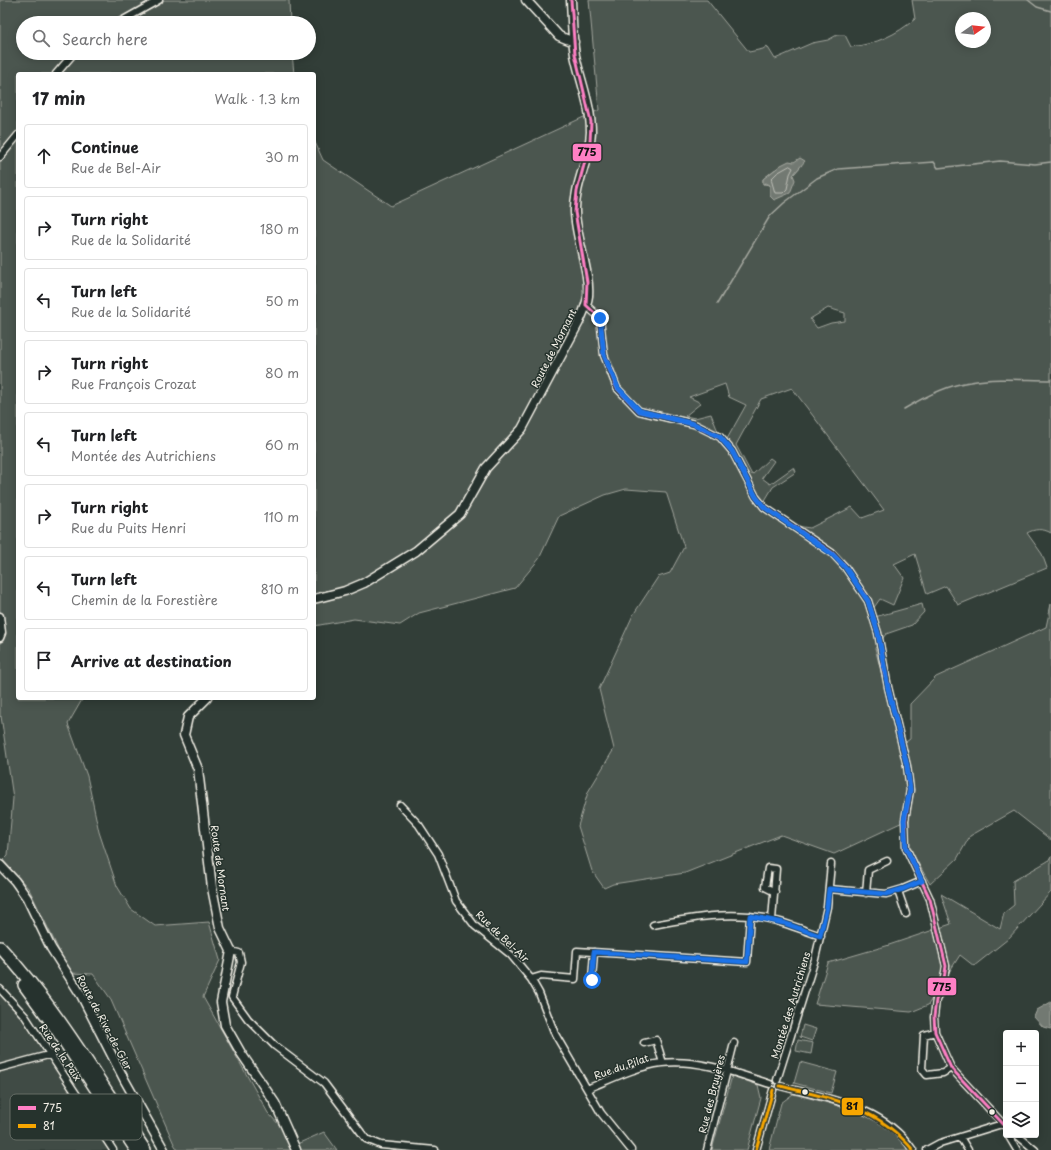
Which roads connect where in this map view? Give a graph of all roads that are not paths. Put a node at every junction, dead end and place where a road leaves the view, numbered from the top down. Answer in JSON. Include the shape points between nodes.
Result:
{"nodes":[{"id":1,"x":159,"y":0,"type":"edge"},
{"id":2,"x":526,"y":0,"type":"edge"},
{"id":3,"x":572,"y":0,"type":"edge"},
{"id":4,"x":130,"y":16,"type":"edge"},
{"id":5,"x":574,"y":42,"type":"junction"},
{"id":6,"x":68,"y":60,"type":"edge"},
{"id":7,"x":58,"y":72,"type":"edge"},
{"id":8,"x":16,"y":137,"type":"edge"},
{"id":9,"x":0,"y":157,"type":"edge"},
{"id":10,"x":586,"y":305,"type":"junction"},
{"id":11,"x":316,"y":598,"type":"edge"},
{"id":12,"x":0,"y":616,"type":"edge"},
{"id":13,"x":0,"y":638,"type":"edge"},
{"id":14,"x":205,"y":700,"type":"edge"},
{"id":15,"x":400,"y":805,"type":"dead end"},
{"id":16,"x":887,"y":861,"type":"dead end"},
{"id":17,"x":831,"y":864,"type":"dead end"},
{"id":18,"x":0,"y":865,"type":"edge"},
{"id":19,"x":922,"y":881,"type":"junction"},
{"id":20,"x":829,"y":889,"type":"junction"},
{"id":21,"x":898,"y":891,"type":"junction"},
{"id":22,"x":775,"y":892,"type":"dead end"},
{"id":23,"x":866,"y":893,"type":"junction"},
{"id":24,"x":906,"y":914,"type":"dead end"},
{"id":25,"x":750,"y":916,"type":"junction"},
{"id":26,"x":772,"y":920,"type":"junction"},
{"id":27,"x":653,"y":925,"type":"dead end"},
{"id":28,"x":820,"y":936,"type":"junction"},
{"id":29,"x":0,"y":946,"type":"edge"},
{"id":30,"x":231,"y":951,"type":"junction"},
{"id":31,"x":594,"y":952,"type":"junction"},
{"id":32,"x":0,"y":958,"type":"edge"},
{"id":33,"x":531,"y":978,"type":"junction"},
{"id":34,"x":592,"y":980,"type":"dead end"},
{"id":35,"x":0,"y":989,"type":"edge"},
{"id":36,"x":935,"y":1032,"type":"junction"},
{"id":37,"x":644,"y":1043,"type":"dead end"},
{"id":38,"x":734,"y":1043,"type":"dead end"},
{"id":39,"x":52,"y":1054,"type":"junction"},
{"id":40,"x":663,"y":1063,"type":"junction"},
{"id":41,"x":0,"y":1068,"type":"edge"},
{"id":42,"x":951,"y":1068,"type":"junction"},
{"id":43,"x":728,"y":1070,"type":"junction"},
{"id":44,"x":778,"y":1083,"type":"junction"},
{"id":45,"x":772,"y":1087,"type":"junction"},
{"id":46,"x":587,"y":1089,"type":"junction"},
{"id":47,"x":77,"y":1094,"type":"edge"},
{"id":48,"x":99,"y":1094,"type":"edge"},
{"id":49,"x":108,"y":1094,"type":"edge"},
{"id":50,"x":134,"y":1094,"type":"edge"},
{"id":51,"x":142,"y":1109,"type":"edge"},
{"id":52,"x":1003,"y":1124,"type":"edge"},
{"id":53,"x":1003,"y":1125,"type":"edge"},
{"id":54,"x":960,"y":1137,"type":"junction"},
{"id":55,"x":1010,"y":1138,"type":"edge"},
{"id":56,"x":1021,"y":1138,"type":"edge"},
{"id":57,"x":107,"y":1140,"type":"edge"},
{"id":58,"x":129,"y":1140,"type":"edge"},
{"id":59,"x":138,"y":1140,"type":"edge"},
{"id":60,"x":113,"y":1150,"type":"edge"},
{"id":61,"x":136,"y":1150,"type":"edge"},
{"id":62,"x":145,"y":1150,"type":"edge"},
{"id":63,"x":164,"y":1150,"type":"edge"},
{"id":64,"x":296,"y":1150,"type":"edge"},
{"id":65,"x":435,"y":1150,"type":"edge"},
{"id":66,"x":631,"y":1150,"type":"edge"},
{"id":67,"x":707,"y":1150,"type":"edge"},
{"id":68,"x":756,"y":1150,"type":"edge"},
{"id":69,"x":913,"y":1150,"type":"edge"},
{"id":70,"x":927,"y":1150,"type":"edge"},
{"id":71,"x":968,"y":1150,"type":"edge"},
{"id":72,"x":1017,"y":1150,"type":"edge"},
{"id":73,"x":1035,"y":1150,"type":"edge"}],
"edges":[{"from":1,"to":4,"type":"street"},
{"from":2,"to":5,"type":"main road","via":[[559,36]]},
{"from":3,"to":5,"type":"main road","name":"Route de Mornant"},
{"from":5,"to":10,"type":"main road","name":"Route de Mornant","via":[[591,133],[575,210],[588,287]]},
{"from":6,"to":7,"type":"street"},
{"from":8,"to":9,"type":"street"},
{"from":10,"to":11,"type":"main road","name":"Route de Mornant","via":[[522,430],[486,468],[460,514],[416,551],[364,583],[345,591]]},
{"from":10,"to":19,"type":"street","via":[[600,318],[604,355],[618,388],[640,411],[694,424],[720,437],[732,451],[764,507],[832,554],[845,567],[868,601],[878,633],[907,766],[910,790],[904,820],[906,848]]},
{"from":12,"to":13,"type":"street"},
{"from":14,"to":30,"type":"main road","name":"Route de Mornant","via":[[188,716],[184,735],[198,769],[212,888],[220,928]]},
{"from":15,"to":33,"type":"street","name":"Rue de Bel-Air","via":[[419,825],[438,854],[456,901],[475,926],[511,955]]},
{"from":16,"to":23,"type":"street","via":[[868,870]]},
{"from":17,"to":20,"type":"street","name":"Montée des Autrichiens"},
{"from":18,"to":50,"type":"main road","name":"Route de Rive-de-Gier","via":[[27,898],[51,948],[81,995]]},
{"from":19,"to":21,"type":"street"},
{"from":19,"to":36,"type":"street","via":[[930,899],[946,966],[944,985],[936,1000]]},
{"from":20,"to":23,"type":"street"},
{"from":20,"to":28,"type":"street","name":"Montée des Autrichiens"},
{"from":21,"to":23,"type":"street","via":[[886,894]]},
{"from":21,"to":24,"type":"street"},
{"from":22,"to":26,"type":"street"},
{"from":25,"to":26,"type":"street"},
{"from":25,"to":27,"type":"street","via":[[702,916]]},
{"from":25,"to":31,"type":"street","via":[[747,962]]},
{"from":26,"to":28,"type":"street"},
{"from":28,"to":44,"type":"street","name":"Montée des Autrichiens"},
{"from":29,"to":49,"type":"highway","via":[[61,1022]]},
{"from":30,"to":64,"type":"main road","via":[[221,1002],[224,1025],[275,1103],[288,1127]]},
{"from":30,"to":65,"type":"street","via":[[239,953],[241,962],[232,997],[237,1006],[275,1046],[324,1083],[366,1139],[381,1145]]},
{"from":31,"to":33,"type":"street","via":[[577,951],[575,979],[541,976]]},
{"from":31,"to":34,"type":"street"},
{"from":32,"to":48,"type":"highway","via":[[54,1026]]},
{"from":33,"to":46,"type":"street","name":"Rue de Bel-Air","via":[[540,993],[555,1034]]},
{"from":35,"to":39,"type":"street","name":"Rue de la Paix","via":[[25,1016]]},
{"from":36,"to":42,"type":"street"},
{"from":36,"to":42,"type":"street","via":[[924,1035],[922,1069],[927,1075],[943,1073]]},
{"from":37,"to":40,"type":"street","name":"Rue du Pilat","via":[[656,1040]]},
{"from":38,"to":43,"type":"street","name":"Rue des Bruyères"},
{"from":39,"to":41,"type":"street"},
{"from":39,"to":47,"type":"street","name":"Rue de la Paix"},
{"from":40,"to":43,"type":"street","name":"Rue du Pilat","via":[[701,1064]]},
{"from":40,"to":46,"type":"street","name":"Rue du Pilat","via":[[646,1066]]},
{"from":42,"to":52,"type":"street"},
{"from":43,"to":45,"type":"street","name":"Rue du Pilat"},
{"from":43,"to":67,"type":"street","name":"Rue des Bruyères"},
{"from":44,"to":45,"type":"street","via":[[772,1081]]},
{"from":44,"to":69,"type":"street","via":[[877,1116],[905,1137]]},
{"from":45,"to":68,"type":"street"},
{"from":46,"to":66,"type":"street","name":"Rue de Bel-Air","via":[[601,1114]]},
{"from":51,"to":63,"type":"main road","name":"Route de Rive-de-Gier"},
{"from":53,"to":54,"type":"street"},
{"from":54,"to":70,"type":"street"},
{"from":54,"to":71,"type":"street"},
{"from":55,"to":72,"type":"street"},
{"from":56,"to":73,"type":"street"},
{"from":57,"to":60,"type":"street","name":"Rue de la Paix"},
{"from":58,"to":61,"type":"highway"},
{"from":59,"to":62,"type":"highway"}]}
